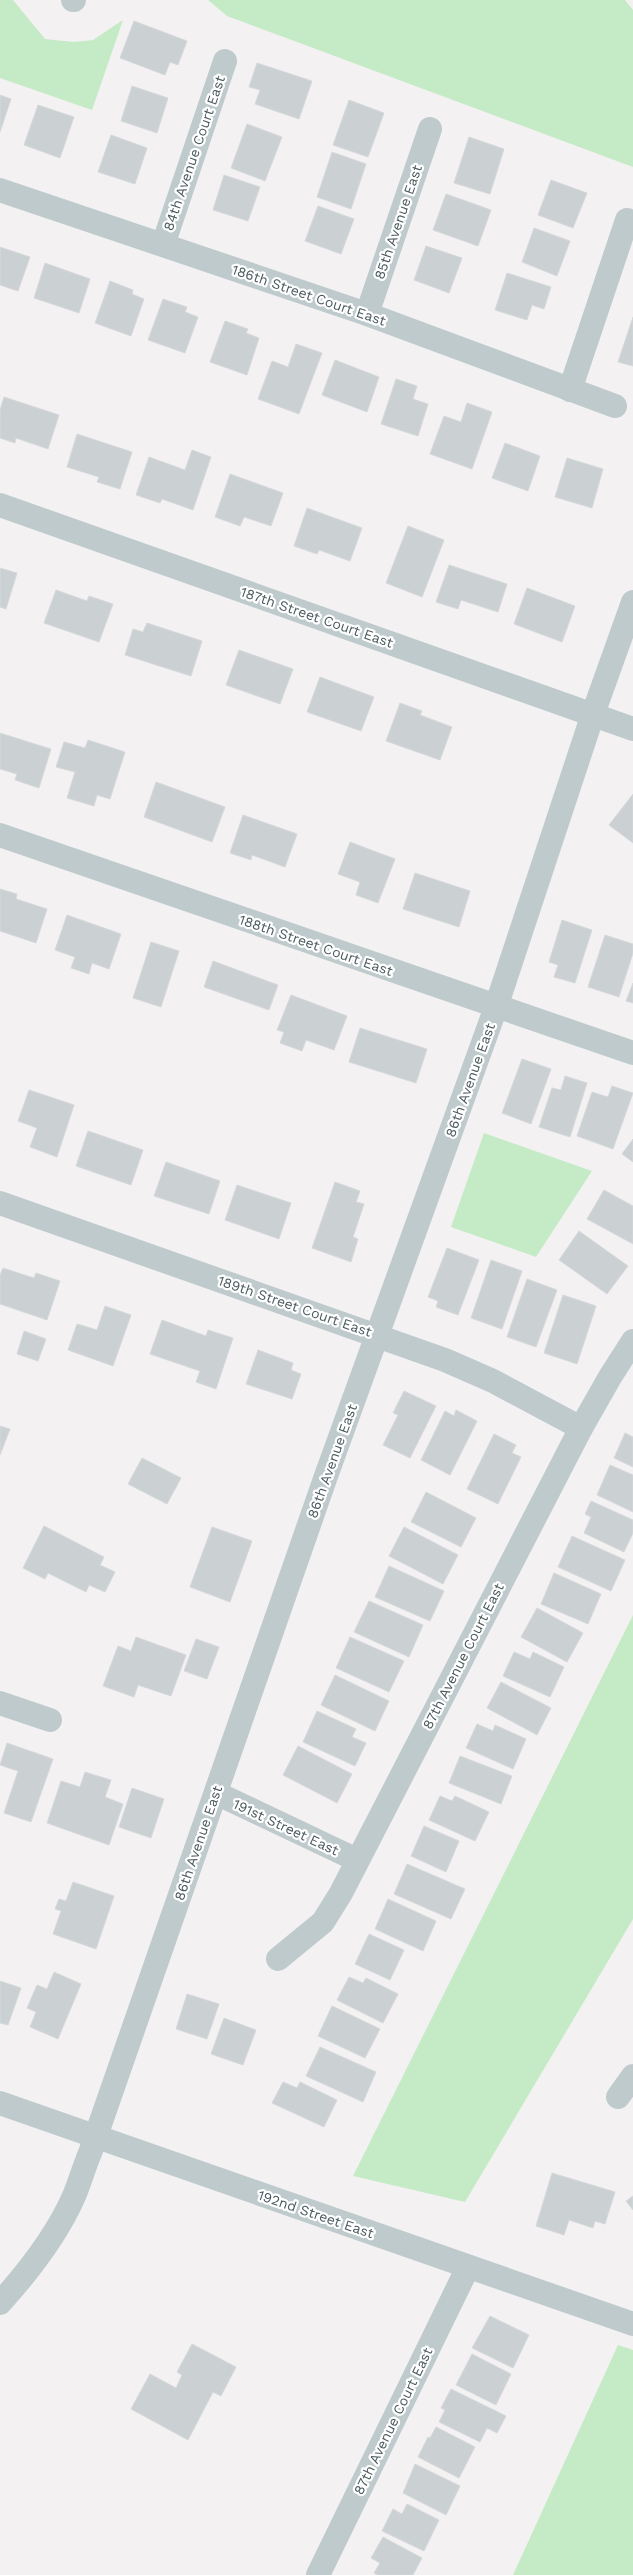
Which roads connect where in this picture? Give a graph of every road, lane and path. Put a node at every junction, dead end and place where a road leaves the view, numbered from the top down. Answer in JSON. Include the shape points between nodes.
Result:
{"nodes":[{"id":1,"x":225,"y":61,"type":"dead end"},
{"id":2,"x":430,"y":129,"type":"dead end"},
{"id":3,"x":0,"y":190,"type":"edge"},
{"id":4,"x":627,"y":220,"type":"dead end"},
{"id":5,"x":164,"y":245,"type":"junction"},
{"id":6,"x":367,"y":314,"type":"junction"},
{"id":7,"x":570,"y":390,"type":"junction"},
{"id":8,"x":616,"y":406,"type":"dead end"},
{"id":9,"x":0,"y":504,"type":"edge"},
{"id":10,"x":633,"y":602,"type":"edge"},
{"id":11,"x":593,"y":714,"type":"junction"},
{"id":12,"x":633,"y":729,"type":"edge"},
{"id":13,"x":0,"y":835,"type":"edge"},
{"id":14,"x":496,"y":1007,"type":"junction"},
{"id":15,"x":633,"y":1053,"type":"edge"},
{"id":16,"x":0,"y":1203,"type":"edge"},
{"id":17,"x":378,"y":1335,"type":"junction"},
{"id":18,"x":633,"y":1341,"type":"edge"},
{"id":19,"x":581,"y":1428,"type":"junction"},
{"id":20,"x":0,"y":1703,"type":"edge"},
{"id":21,"x":50,"y":1720,"type":"dead end"},
{"id":22,"x":216,"y":1793,"type":"junction"},
{"id":23,"x":357,"y":1860,"type":"junction"},
{"id":24,"x":278,"y":1959,"type":"dead end"},
{"id":25,"x":633,"y":2076,"type":"edge"},
{"id":26,"x":618,"y":2097,"type":"dead end"},
{"id":27,"x":0,"y":2104,"type":"edge"},
{"id":28,"x":95,"y":2138,"type":"junction"},
{"id":29,"x":468,"y":2267,"type":"junction"},
{"id":30,"x":0,"y":2303,"type":"edge"},
{"id":31,"x":633,"y":2324,"type":"edge"},
{"id":32,"x":318,"y":2575,"type":"edge"}],
"edges":[{"from":1,"to":5,"type":"street","name":"84th Avenue Court East"},
{"from":2,"to":6,"type":"street","name":"85th Avenue East"},
{"from":3,"to":5,"type":"street","name":"186th Street Court East"},
{"from":4,"to":7,"type":"street"},
{"from":5,"to":6,"type":"street","name":"186th Street Court East"},
{"from":6,"to":7,"type":"street","name":"186th Street Court East"},
{"from":7,"to":8,"type":"street","name":"186th Street Court East"},
{"from":9,"to":11,"type":"street","name":"187th Street Court East"},
{"from":10,"to":11,"type":"street","name":"86th Avenue East"},
{"from":11,"to":12,"type":"street","name":"187th Street Court East"},
{"from":11,"to":14,"type":"street","name":"86th Avenue East"},
{"from":13,"to":14,"type":"street","name":"188th Street Court East"},
{"from":14,"to":15,"type":"street","name":"188th Street Court East"},
{"from":14,"to":17,"type":"street","name":"86th Avenue East"},
{"from":16,"to":17,"type":"street","name":"189th Street Court East"},
{"from":17,"to":19,"type":"street","name":"189th Street Court East","via":[[493,1381]]},
{"from":17,"to":22,"type":"street","name":"86th Avenue East"},
{"from":18,"to":19,"type":"street","name":"87th Avenue Court East"},
{"from":19,"to":23,"type":"street","name":"87th Avenue Court East"},
{"from":20,"to":21,"type":"street"},
{"from":22,"to":23,"type":"street","name":"191st Street East"},
{"from":22,"to":28,"type":"street","name":"86th Avenue East"},
{"from":23,"to":24,"type":"street","name":"87th Avenue Court East","via":[[323,1922]]},
{"from":25,"to":26,"type":"street"},
{"from":27,"to":28,"type":"street","name":"192nd Street East"},
{"from":28,"to":29,"type":"street","name":"192nd Street East"},
{"from":28,"to":30,"type":"street","name":"86th Avenue East","via":[[73,2197],[46,2243]]},
{"from":29,"to":31,"type":"street","name":"192nd Street East"},
{"from":29,"to":32,"type":"street","name":"87th Avenue Court East"}]}
